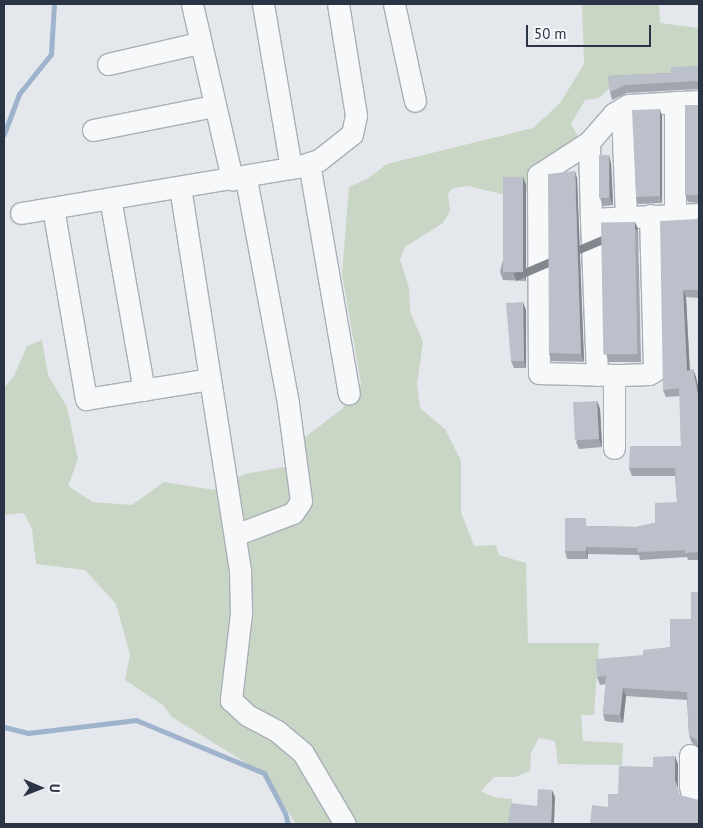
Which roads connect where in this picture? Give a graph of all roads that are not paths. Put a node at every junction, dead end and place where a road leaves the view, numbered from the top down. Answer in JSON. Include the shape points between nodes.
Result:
{"nodes":[{"id":1,"x":192,"y":4,"type":"edge"},
{"id":2,"x":262,"y":4,"type":"edge"},
{"id":3,"x":338,"y":4,"type":"edge"},
{"id":4,"x":394,"y":4,"type":"edge"},
{"id":5,"x":199,"y":44,"type":"junction"},
{"id":6,"x":108,"y":64,"type":"dead end"},
{"id":7,"x":699,"y":100,"type":"edge"},
{"id":8,"x":415,"y":101,"type":"dead end"},
{"id":9,"x":675,"y":102,"type":"junction"},
{"id":10,"x":213,"y":106,"type":"junction"},
{"id":11,"x":622,"y":109,"type":"junction"},
{"id":12,"x":93,"y":130,"type":"dead end"},
{"id":13,"x":589,"y":142,"type":"junction"},
{"id":14,"x":300,"y":166,"type":"junction"},
{"id":15,"x":239,"y":179,"type":"junction"},
{"id":16,"x":180,"y":187,"type":"junction"},
{"id":17,"x":110,"y":198,"type":"junction"},
{"id":18,"x":53,"y":208,"type":"junction"},
{"id":19,"x":21,"y":213,"type":"dead end"},
{"id":20,"x":699,"y":214,"type":"edge"},
{"id":21,"x":650,"y":215,"type":"junction"},
{"id":22,"x":675,"y":215,"type":"junction"},
{"id":23,"x":626,"y":217,"type":"junction"},
{"id":24,"x":591,"y":219,"type":"junction"},
{"id":25,"x":605,"y":375,"type":"junction"},
{"id":26,"x":209,"y":379,"type":"junction"},
{"id":27,"x":144,"y":390,"type":"junction"},
{"id":28,"x":349,"y":394,"type":"dead end"},
{"id":29,"x":614,"y":448,"type":"dead end"},
{"id":30,"x":235,"y":536,"type":"junction"},
{"id":31,"x":690,"y":755,"type":"dead end"},
{"id":32,"x":699,"y":796,"type":"edge"},
{"id":33,"x":345,"y":824,"type":"edge"}],
"edges":[{"from":1,"to":5,"type":"street"},
{"from":2,"to":14,"type":"street"},
{"from":3,"to":14,"type":"street","via":[[356,115],[352,134],[320,160]]},
{"from":4,"to":8,"type":"street"},
{"from":5,"to":6,"type":"street"},
{"from":5,"to":10,"type":"street"},
{"from":7,"to":9,"type":"street"},
{"from":9,"to":11,"type":"street","via":[[636,104]]},
{"from":9,"to":22,"type":"street"},
{"from":10,"to":12,"type":"street"},
{"from":10,"to":15,"type":"street"},
{"from":11,"to":13,"type":"street","via":[[613,114]]},
{"from":11,"to":23,"type":"street"},
{"from":13,"to":24,"type":"street"},
{"from":13,"to":25,"type":"street","via":[[537,178],[538,363],[542,375]]},
{"from":14,"to":15,"type":"street"},
{"from":14,"to":28,"type":"street"},
{"from":15,"to":16,"type":"street"},
{"from":15,"to":30,"type":"street","via":[[288,403],[301,500],[293,513]]},
{"from":16,"to":17,"type":"street"},
{"from":16,"to":26,"type":"street"},
{"from":17,"to":18,"type":"street"},
{"from":17,"to":27,"type":"street"},
{"from":18,"to":19,"type":"street"},
{"from":18,"to":27,"type":"street","via":[[86,398]]},
{"from":20,"to":22,"type":"street"},
{"from":21,"to":22,"type":"street"},
{"from":21,"to":23,"type":"street"},
{"from":21,"to":25,"type":"street","via":[[655,367],[649,374]]},
{"from":23,"to":24,"type":"street"},
{"from":24,"to":25,"type":"street"},
{"from":25,"to":29,"type":"street"},
{"from":26,"to":27,"type":"street"},
{"from":26,"to":30,"type":"street"},
{"from":30,"to":33,"type":"street","via":[[241,613],[231,700],[247,715],[277,730],[303,753]]},
{"from":31,"to":32,"type":"street","via":[[690,786],[692,794]]}]}
